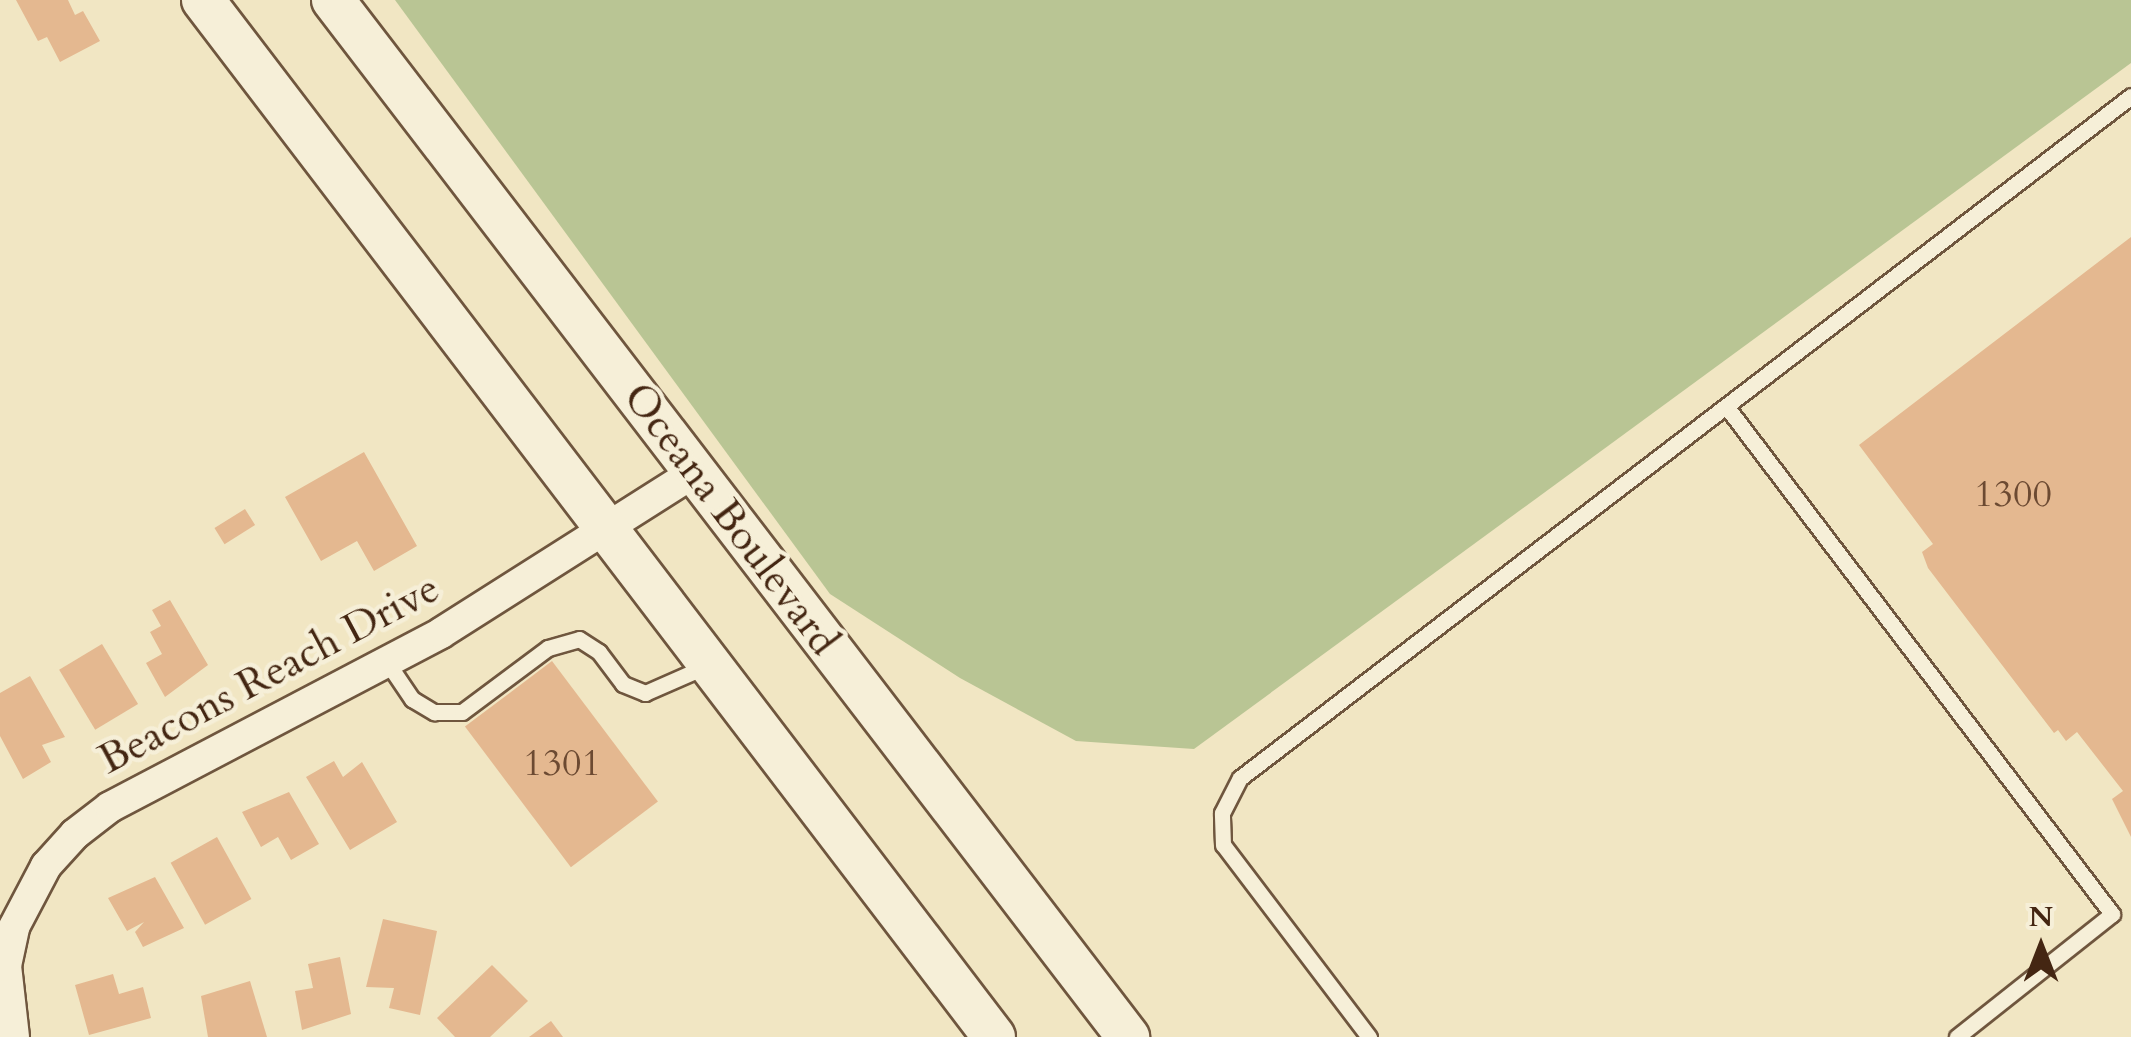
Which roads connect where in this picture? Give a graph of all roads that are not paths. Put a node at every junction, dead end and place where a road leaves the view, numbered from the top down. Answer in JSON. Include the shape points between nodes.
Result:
{"nodes":[{"id":1,"x":203,"y":0,"type":"edge"},
{"id":2,"x":333,"y":0,"type":"edge"},
{"id":3,"x":2131,"y":96,"type":"edge"},
{"id":4,"x":1726,"y":406,"type":"junction"},
{"id":5,"x":695,"y":472,"type":"junction"},
{"id":6,"x":606,"y":528,"type":"junction"},
{"id":7,"x":387,"y":662,"type":"junction"},
{"id":8,"x":710,"y":665,"type":"junction"},
{"id":9,"x":10,"y":909,"type":"edge"},
{"id":10,"x":14,"y":1037,"type":"edge"},
{"id":11,"x":994,"y":1037,"type":"edge"},
{"id":12,"x":1128,"y":1037,"type":"edge"},
{"id":13,"x":1369,"y":1037,"type":"edge"},
{"id":14,"x":1957,"y":1037,"type":"edge"}],
"edges":[{"from":1,"to":6,"type":"main road"},
{"from":2,"to":5,"type":"main road","name":"Oceana Boulevard"},
{"from":3,"to":4,"type":"lane"},
{"from":4,"to":13,"type":"lane","via":[[1240,778],[1222,813],[1223,845]]},
{"from":4,"to":14,"type":"lane","via":[[2112,914]]},
{"from":5,"to":6,"type":"street","name":"Beacons Reach Drive"},
{"from":5,"to":12,"type":"main road","name":"Oceana Boulevard"},
{"from":6,"to":7,"type":"street","name":"Beacons Reach Drive"},
{"from":6,"to":8,"type":"main road"},
{"from":7,"to":8,"type":"lane","via":[[412,699],[434,712],[462,712],[548,648],[578,639],[599,652],[623,684],[645,693]]},
{"from":7,"to":9,"type":"street","name":"Beacons Reach Drive","via":[[110,808]]},
{"from":8,"to":11,"type":"main road"},
{"from":9,"to":10,"type":"street","name":"Beacons Reach Drive","via":[[6,966]]}]}
